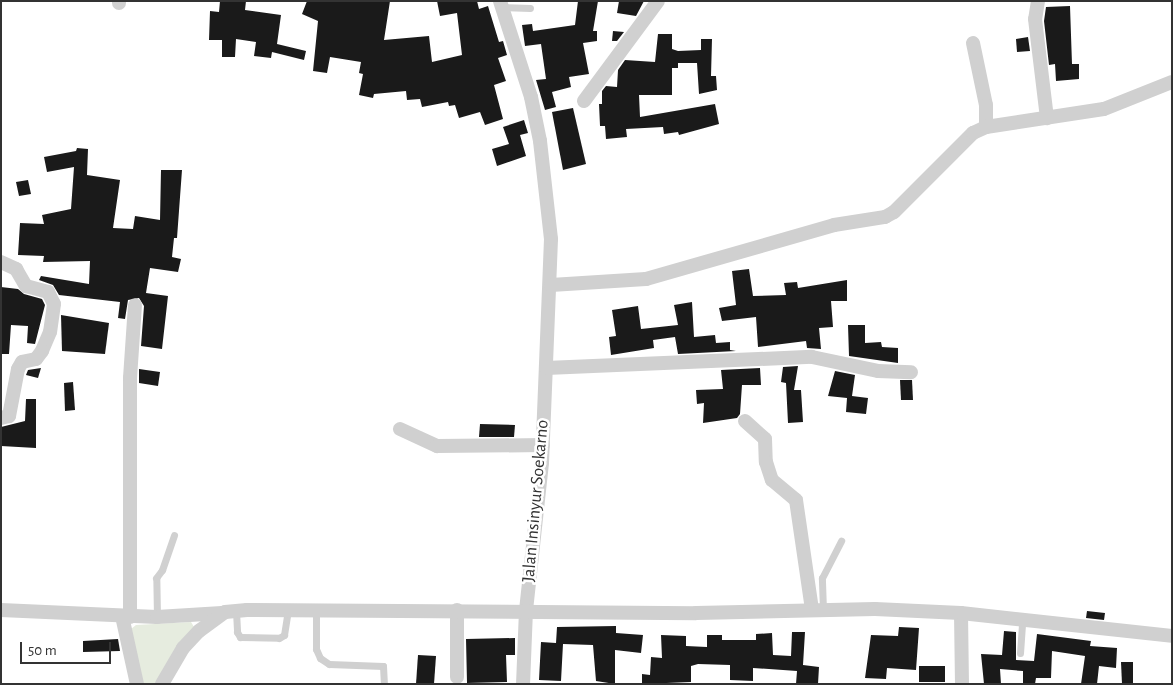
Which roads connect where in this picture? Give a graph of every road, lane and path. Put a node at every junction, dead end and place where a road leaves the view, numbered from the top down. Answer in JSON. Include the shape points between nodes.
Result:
{"nodes":[{"id":1,"x":658,"y":1,"type":"edge"},
{"id":2,"x":1038,"y":1,"type":"edge"},
{"id":3,"x":501,"y":4,"type":"edge"},
{"id":4,"x":530,"y":8,"type":"dead end"},
{"id":5,"x":973,"y":43,"type":"dead end"},
{"id":6,"x":1172,"y":82,"type":"edge"},
{"id":7,"x":584,"y":101,"type":"dead end"},
{"id":8,"x":1047,"y":118,"type":"junction"},
{"id":9,"x":986,"y":127,"type":"junction"},
{"id":10,"x":1,"y":262,"type":"edge"},
{"id":11,"x":551,"y":285,"type":"junction"},
{"id":12,"x":135,"y":305,"type":"dead end"},
{"id":13,"x":546,"y":368,"type":"junction"},
{"id":14,"x":910,"y":372,"type":"dead end"},
{"id":15,"x":1,"y":418,"type":"edge"},
{"id":16,"x":745,"y":420,"type":"dead end"},
{"id":17,"x":400,"y":429,"type":"dead end"},
{"id":18,"x":543,"y":445,"type":"junction"},
{"id":19,"x":174,"y":535,"type":"dead end"},
{"id":20,"x":841,"y":541,"type":"dead end"},
{"id":21,"x":1,"y":610,"type":"edge"},
{"id":22,"x":288,"y":610,"type":"junction"},
{"id":23,"x":316,"y":610,"type":"junction"},
{"id":24,"x":457,"y":610,"type":"junction"},
{"id":25,"x":526,"y":610,"type":"junction"},
{"id":26,"x":817,"y":610,"type":"junction"},
{"id":27,"x":231,"y":611,"type":"junction"},
{"id":28,"x":960,"y":613,"type":"junction"},
{"id":29,"x":126,"y":616,"type":"junction"},
{"id":30,"x":156,"y":617,"type":"junction"},
{"id":31,"x":1022,"y":621,"type":"junction"},
{"id":32,"x":1172,"y":636,"type":"edge"},
{"id":33,"x":1020,"y":653,"type":"dead end"},
{"id":34,"x":457,"y":677,"type":"dead end"},
{"id":35,"x":137,"y":684,"type":"edge"},
{"id":36,"x":162,"y":684,"type":"edge"},
{"id":37,"x":384,"y":684,"type":"edge"},
{"id":38,"x":523,"y":684,"type":"edge"},
{"id":39,"x":962,"y":684,"type":"edge"}],
"edges":[{"from":1,"to":7,"type":"street"},
{"from":2,"to":8,"type":"street","via":[[1035,19]]},
{"from":3,"to":4,"type":"lane"},
{"from":3,"to":11,"type":"street","name":"Jalan Insinyur Soekarno","via":[[531,97],[544,168],[551,239]]},
{"from":5,"to":9,"type":"street","via":[[986,105]]},
{"from":6,"to":8,"type":"street","via":[[1104,108]]},
{"from":8,"to":9,"type":"street"},
{"from":9,"to":11,"type":"street","via":[[973,133],[951,152],[894,212],[885,217],[834,225],[646,279]]},
{"from":10,"to":15,"type":"street","via":[[16,270],[26,286],[48,292],[54,304],[50,332],[42,351],[36,359],[22,362],[18,368],[9,416]]},
{"from":11,"to":13,"type":"street","name":"Jalan Insinyur Soekarno"},
{"from":12,"to":29,"type":"street","via":[[130,378]]},
{"from":13,"to":14,"type":"street","via":[[812,357],[878,371]]},
{"from":13,"to":18,"type":"street","name":"Jalan Insinyur Soekarno"},
{"from":16,"to":26,"type":"street","via":[[765,439],[766,462],[772,480],[796,500]]},
{"from":17,"to":18,"type":"street","via":[[437,446]]},
{"from":18,"to":25,"type":"street","name":"Jalan Insinyur Soekarno"},
{"from":19,"to":30,"type":"lane","via":[[156,578]]},
{"from":20,"to":26,"type":"lane","via":[[822,578]]},
{"from":21,"to":29,"type":"street"},
{"from":22,"to":23,"type":"street"},
{"from":22,"to":27,"type":"street"},
{"from":22,"to":27,"type":"lane","via":[[284,635],[279,638],[240,636]]},
{"from":23,"to":24,"type":"street"},
{"from":23,"to":37,"type":"lane","via":[[316,649],[320,658],[329,664],[383,666]]},
{"from":24,"to":25,"type":"street"},
{"from":24,"to":34,"type":"street"},
{"from":25,"to":26,"type":"street"},
{"from":25,"to":38,"type":"street","name":"Jalan Insinyur Soekarno"},
{"from":26,"to":28,"type":"street"},
{"from":27,"to":30,"type":"street"},
{"from":27,"to":36,"type":"street","via":[[199,631],[183,648]]},
{"from":28,"to":31,"type":"street"},
{"from":28,"to":39,"type":"street"},
{"from":29,"to":30,"type":"street"},
{"from":29,"to":35,"type":"street"},
{"from":31,"to":32,"type":"street"},
{"from":31,"to":33,"type":"lane"}]}
